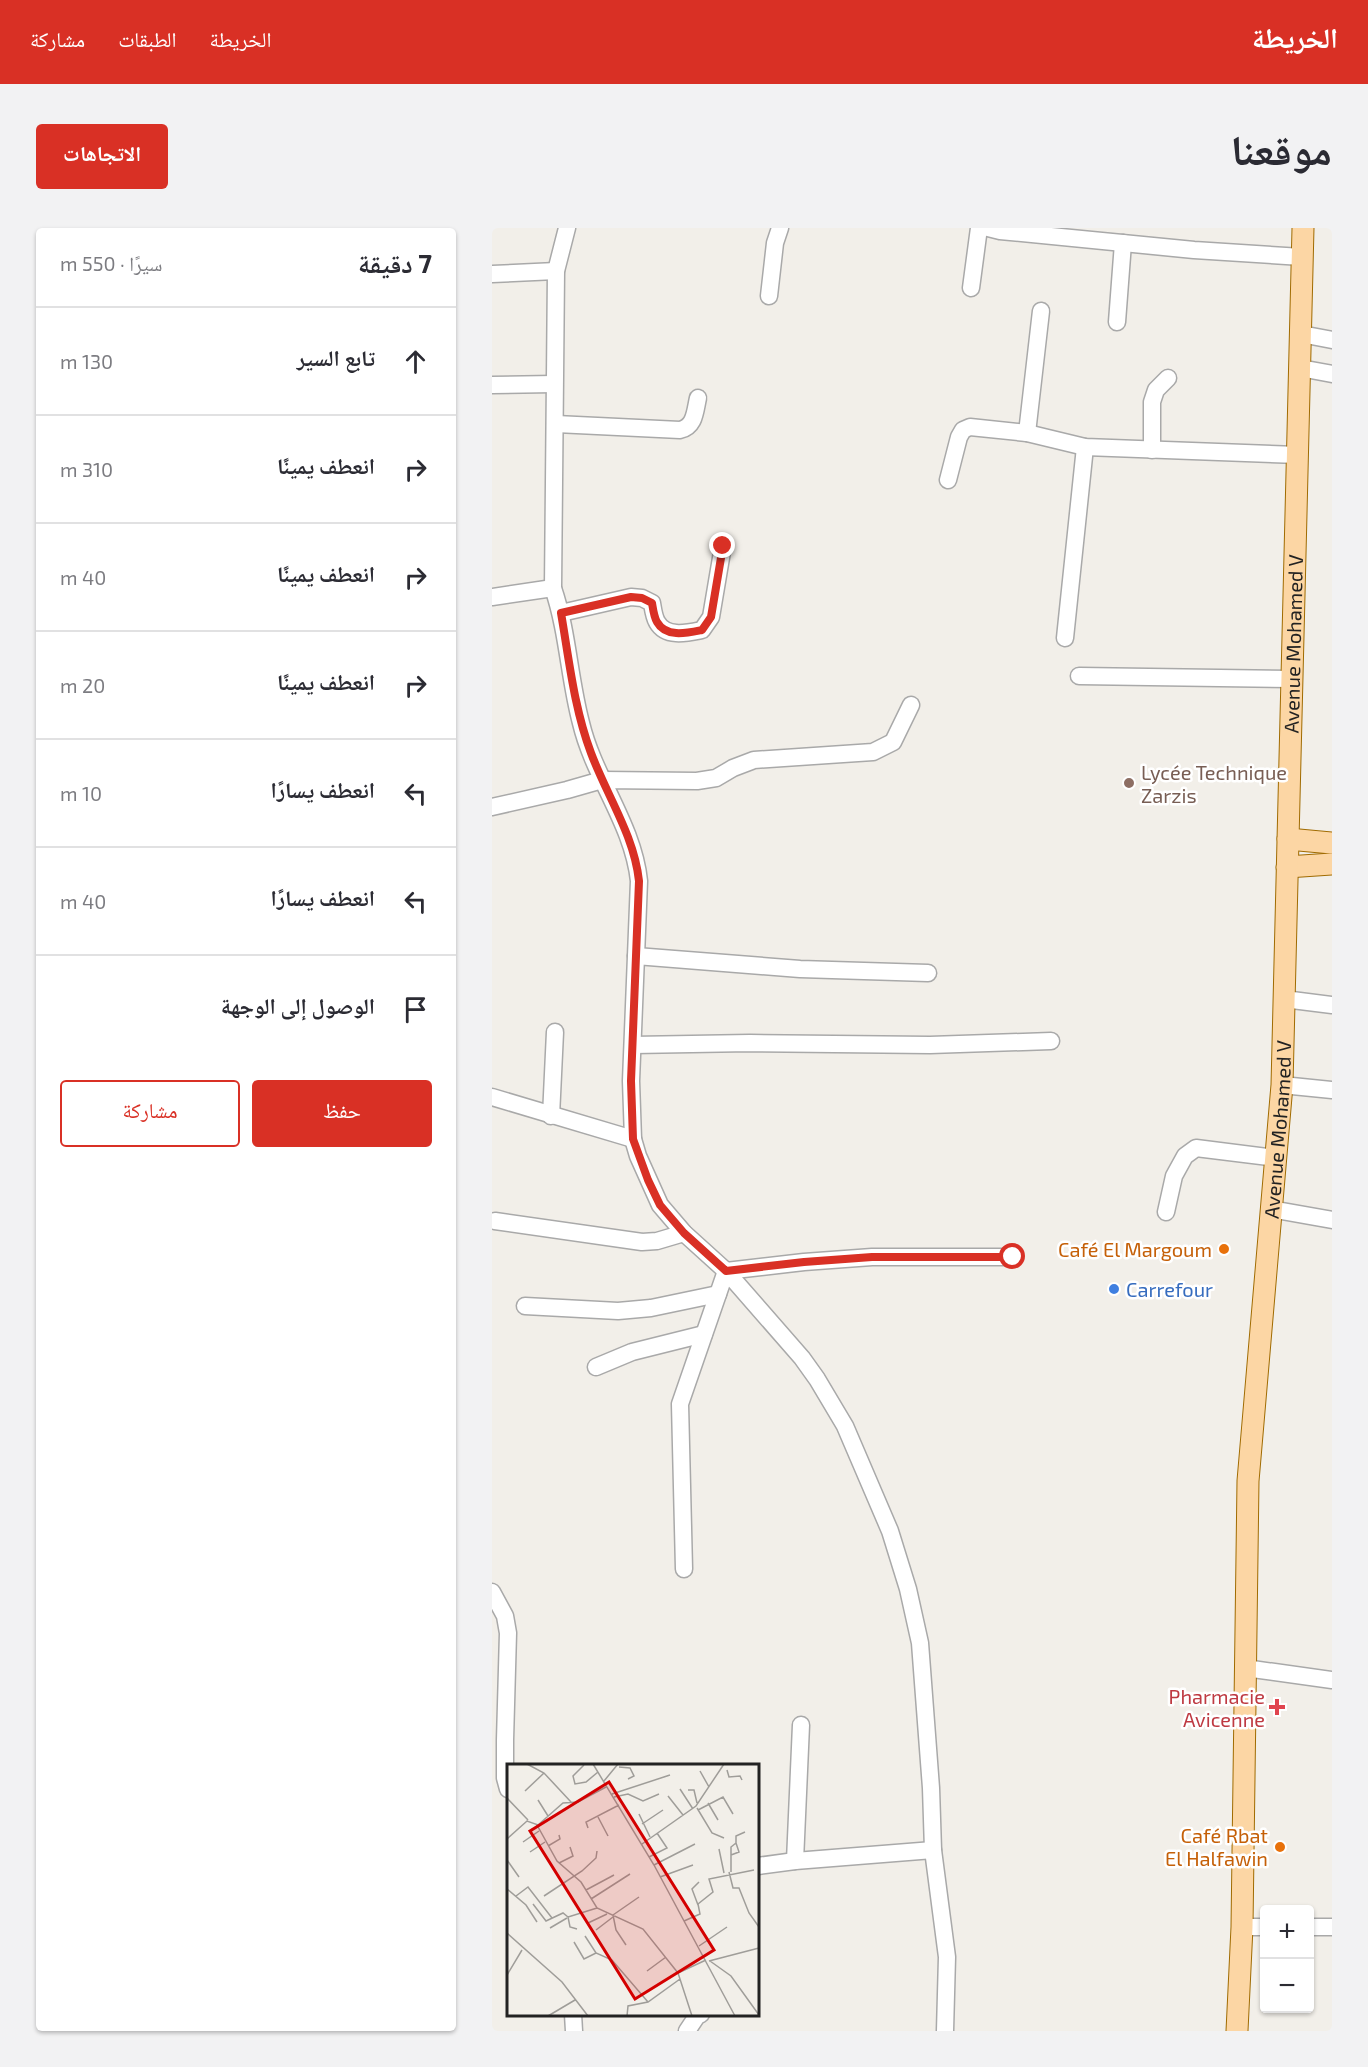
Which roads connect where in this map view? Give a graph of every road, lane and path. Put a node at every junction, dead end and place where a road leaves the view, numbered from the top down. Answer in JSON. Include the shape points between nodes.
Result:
{"nodes":[{"id":1,"x":567,"y":228,"type":"edge"},
{"id":2,"x":780,"y":228,"type":"edge"},
{"id":3,"x":979,"y":228,"type":"edge"},
{"id":4,"x":988,"y":228,"type":"edge"},
{"id":5,"x":1303,"y":228,"type":"edge"},
{"id":6,"x":1123,"y":243,"type":"junction"},
{"id":7,"x":1302,"y":256,"type":"junction"},
{"id":8,"x":556,"y":271,"type":"junction"},
{"id":9,"x":492,"y":274,"type":"edge"},
{"id":10,"x":971,"y":288,"type":"dead end"},
{"id":11,"x":768,"y":296,"type":"dead end"},
{"id":12,"x":1041,"y":311,"type":"dead end"},
{"id":13,"x":1117,"y":322,"type":"dead end"},
{"id":14,"x":1301,"y":334,"type":"junction"},
{"id":15,"x":1332,"y":340,"type":"edge"},
{"id":16,"x":1300,"y":368,"type":"junction"},
{"id":17,"x":1332,"y":374,"type":"edge"},
{"id":18,"x":1168,"y":378,"type":"dead end"},
{"id":19,"x":554,"y":384,"type":"junction"},
{"id":20,"x":492,"y":385,"type":"edge"},
{"id":21,"x":698,"y":398,"type":"dead end"},
{"id":22,"x":555,"y":424,"type":"junction"},
{"id":23,"x":1027,"y":433,"type":"junction"},
{"id":24,"x":1085,"y":447,"type":"junction"},
{"id":25,"x":1152,"y":450,"type":"junction"},
{"id":26,"x":1298,"y":455,"type":"junction"},
{"id":27,"x":948,"y":480,"type":"dead end"},
{"id":28,"x":723,"y":546,"type":"dead end"},
{"id":29,"x":553,"y":588,"type":"junction"},
{"id":30,"x":492,"y":597,"type":"edge"},
{"id":31,"x":561,"y":613,"type":"junction"},
{"id":32,"x":1065,"y":638,"type":"dead end"},
{"id":33,"x":1079,"y":676,"type":"dead end"},
{"id":34,"x":1292,"y":679,"type":"junction"},
{"id":35,"x":910,"y":705,"type":"dead end"},
{"id":36,"x":602,"y":780,"type":"junction"},
{"id":37,"x":492,"y":807,"type":"edge"},
{"id":38,"x":1288,"y":839,"type":"junction"},
{"id":39,"x":1332,"y":843,"type":"edge"},
{"id":40,"x":1332,"y":864,"type":"edge"},
{"id":41,"x":1287,"y":867,"type":"junction"},
{"id":42,"x":636,"y":956,"type":"junction"},
{"id":43,"x":928,"y":973,"type":"dead end"},
{"id":44,"x":1284,"y":999,"type":"junction"},
{"id":45,"x":1332,"y":1005,"type":"edge"},
{"id":46,"x":555,"y":1032,"type":"dead end"},
{"id":47,"x":1051,"y":1041,"type":"dead end"},
{"id":48,"x":633,"y":1045,"type":"junction"},
{"id":49,"x":1282,"y":1085,"type":"junction"},
{"id":50,"x":1332,"y":1090,"type":"edge"},
{"id":51,"x":492,"y":1097,"type":"edge"},
{"id":52,"x":551,"y":1116,"type":"junction"},
{"id":53,"x":633,"y":1139,"type":"junction"},
{"id":54,"x":1276,"y":1158,"type":"junction"},
{"id":55,"x":1271,"y":1209,"type":"junction"},
{"id":56,"x":1166,"y":1212,"type":"dead end"},
{"id":57,"x":1332,"y":1220,"type":"edge"},
{"id":58,"x":495,"y":1221,"type":"dead end"},
{"id":59,"x":684,"y":1233,"type":"junction"},
{"id":60,"x":1013,"y":1257,"type":"dead end"},
{"id":61,"x":726,"y":1271,"type":"junction"},
{"id":62,"x":718,"y":1294,"type":"junction"},
{"id":63,"x":525,"y":1306,"type":"dead end"},
{"id":64,"x":704,"y":1334,"type":"junction"},
{"id":65,"x":596,"y":1367,"type":"dead end"},
{"id":66,"x":684,"y":1569,"type":"dead end"},
{"id":67,"x":492,"y":1592,"type":"edge"},
{"id":68,"x":1245,"y":1668,"type":"junction"},
{"id":69,"x":1332,"y":1680,"type":"edge"},
{"id":70,"x":801,"y":1725,"type":"dead end"},
{"id":71,"x":507,"y":1785,"type":"edge"},
{"id":72,"x":933,"y":1850,"type":"junction"},
{"id":73,"x":795,"y":1861,"type":"junction"},
{"id":74,"x":759,"y":1866,"type":"edge"},
{"id":75,"x":1242,"y":1927,"type":"junction"},
{"id":76,"x":1260,"y":1927,"type":"edge"},
{"id":77,"x":1314,"y":1927,"type":"edge"},
{"id":78,"x":1332,"y":1927,"type":"edge"},
{"id":79,"x":573,"y":2016,"type":"edge"},
{"id":80,"x":697,"y":2016,"type":"edge"},
{"id":81,"x":574,"y":2031,"type":"edge"},
{"id":82,"x":687,"y":2031,"type":"edge"},
{"id":83,"x":945,"y":2031,"type":"edge"},
{"id":84,"x":1237,"y":2031,"type":"edge"}],
"edges":[{"from":1,"to":8,"type":"street"},
{"from":2,"to":11,"type":"street"},
{"from":3,"to":10,"type":"street"},
{"from":4,"to":6,"type":"street"},
{"from":5,"to":7,"type":"main road","name":"Avenue Mohamed V"},
{"from":6,"to":7,"type":"street"},
{"from":6,"to":13,"type":"street"},
{"from":7,"to":14,"type":"main road","name":"Avenue Mohamed V"},
{"from":8,"to":9,"type":"street"},
{"from":8,"to":19,"type":"street"},
{"from":12,"to":23,"type":"street"},
{"from":14,"to":15,"type":"street"},
{"from":14,"to":16,"type":"main road","name":"Avenue Mohamed V"},
{"from":16,"to":17,"type":"street"},
{"from":16,"to":26,"type":"main road","name":"Avenue Mohamed V"},
{"from":18,"to":25,"type":"street","via":[[1156,390],[1152,402]]},
{"from":19,"to":20,"type":"street"},
{"from":19,"to":22,"type":"street"},
{"from":21,"to":22,"type":"street","via":[[692,423],[686,429]]},
{"from":22,"to":29,"type":"street"},
{"from":23,"to":24,"type":"street"},
{"from":23,"to":27,"type":"street","via":[[977,426],[963,430]]},
{"from":24,"to":25,"type":"street"},
{"from":24,"to":32,"type":"street"},
{"from":25,"to":26,"type":"street"},
{"from":26,"to":34,"type":"main road","name":"Avenue Mohamed V"},
{"from":28,"to":31,"type":"street","via":[[711,617],[702,630],[670,632],[656,621],[652,603],[642,598]]},
{"from":29,"to":30,"type":"street"},
{"from":29,"to":31,"type":"street"},
{"from":31,"to":36,"type":"street","via":[[581,723]]},
{"from":33,"to":34,"type":"street"},
{"from":34,"to":38,"type":"main road","name":"Avenue Mohamed V"},
{"from":35,"to":36,"type":"street","via":[[893,742],[873,752],[754,760],[716,778],[697,781]]},
{"from":36,"to":37,"type":"street"},
{"from":36,"to":42,"type":"street","via":[[637,863]]},
{"from":38,"to":39,"type":"main road"},
{"from":38,"to":41,"type":"main road","name":"Avenue Mohamed V"},
{"from":40,"to":41,"type":"main road"},
{"from":41,"to":44,"type":"main road","name":"Avenue Mohamed V"},
{"from":42,"to":43,"type":"street","via":[[800,969]]},
{"from":42,"to":48,"type":"street"},
{"from":44,"to":45,"type":"street"},
{"from":44,"to":49,"type":"main road","name":"Avenue Mohamed V"},
{"from":46,"to":52,"type":"street"},
{"from":47,"to":48,"type":"street"},
{"from":48,"to":53,"type":"street"},
{"from":49,"to":50,"type":"street"},
{"from":49,"to":54,"type":"main road","name":"Avenue Mohamed V"},
{"from":51,"to":52,"type":"street"},
{"from":52,"to":53,"type":"street"},
{"from":53,"to":59,"type":"street","via":[[660,1205]]},
{"from":54,"to":55,"type":"main road","name":"Avenue Mohamed V"},
{"from":54,"to":56,"type":"street","via":[[1196,1148],[1185,1156],[1174,1176]]},
{"from":55,"to":57,"type":"street"},
{"from":55,"to":68,"type":"main road","name":"Avenue Mohamed V","via":[[1248,1481]]},
{"from":58,"to":59,"type":"street","via":[[642,1242]]},
{"from":59,"to":61,"type":"street"},
{"from":60,"to":61,"type":"street","via":[[872,1257]]},
{"from":61,"to":62,"type":"street"},
{"from":61,"to":72,"type":"street","via":[[817,1379],[845,1426],[890,1531],[920,1643]]},
{"from":62,"to":63,"type":"street","via":[[618,1311]]},
{"from":62,"to":64,"type":"street"},
{"from":64,"to":65,"type":"street","via":[[632,1352]]},
{"from":64,"to":66,"type":"street","via":[[680,1404]]},
{"from":67,"to":71,"type":"street","via":[[505,1616],[508,1633]]},
{"from":68,"to":69,"type":"street"},
{"from":68,"to":75,"type":"main road","name":"Avenue Mohamed V"},
{"from":70,"to":73,"type":"street"},
{"from":72,"to":73,"type":"street"},
{"from":72,"to":83,"type":"street","via":[[947,1957]]},
{"from":73,"to":74,"type":"street"},
{"from":75,"to":76,"type":"street"},
{"from":75,"to":84,"type":"main road","name":"Avenue Mohamed V"},
{"from":77,"to":78,"type":"street"},
{"from":79,"to":81,"type":"street"},
{"from":80,"to":82,"type":"street"}]}
